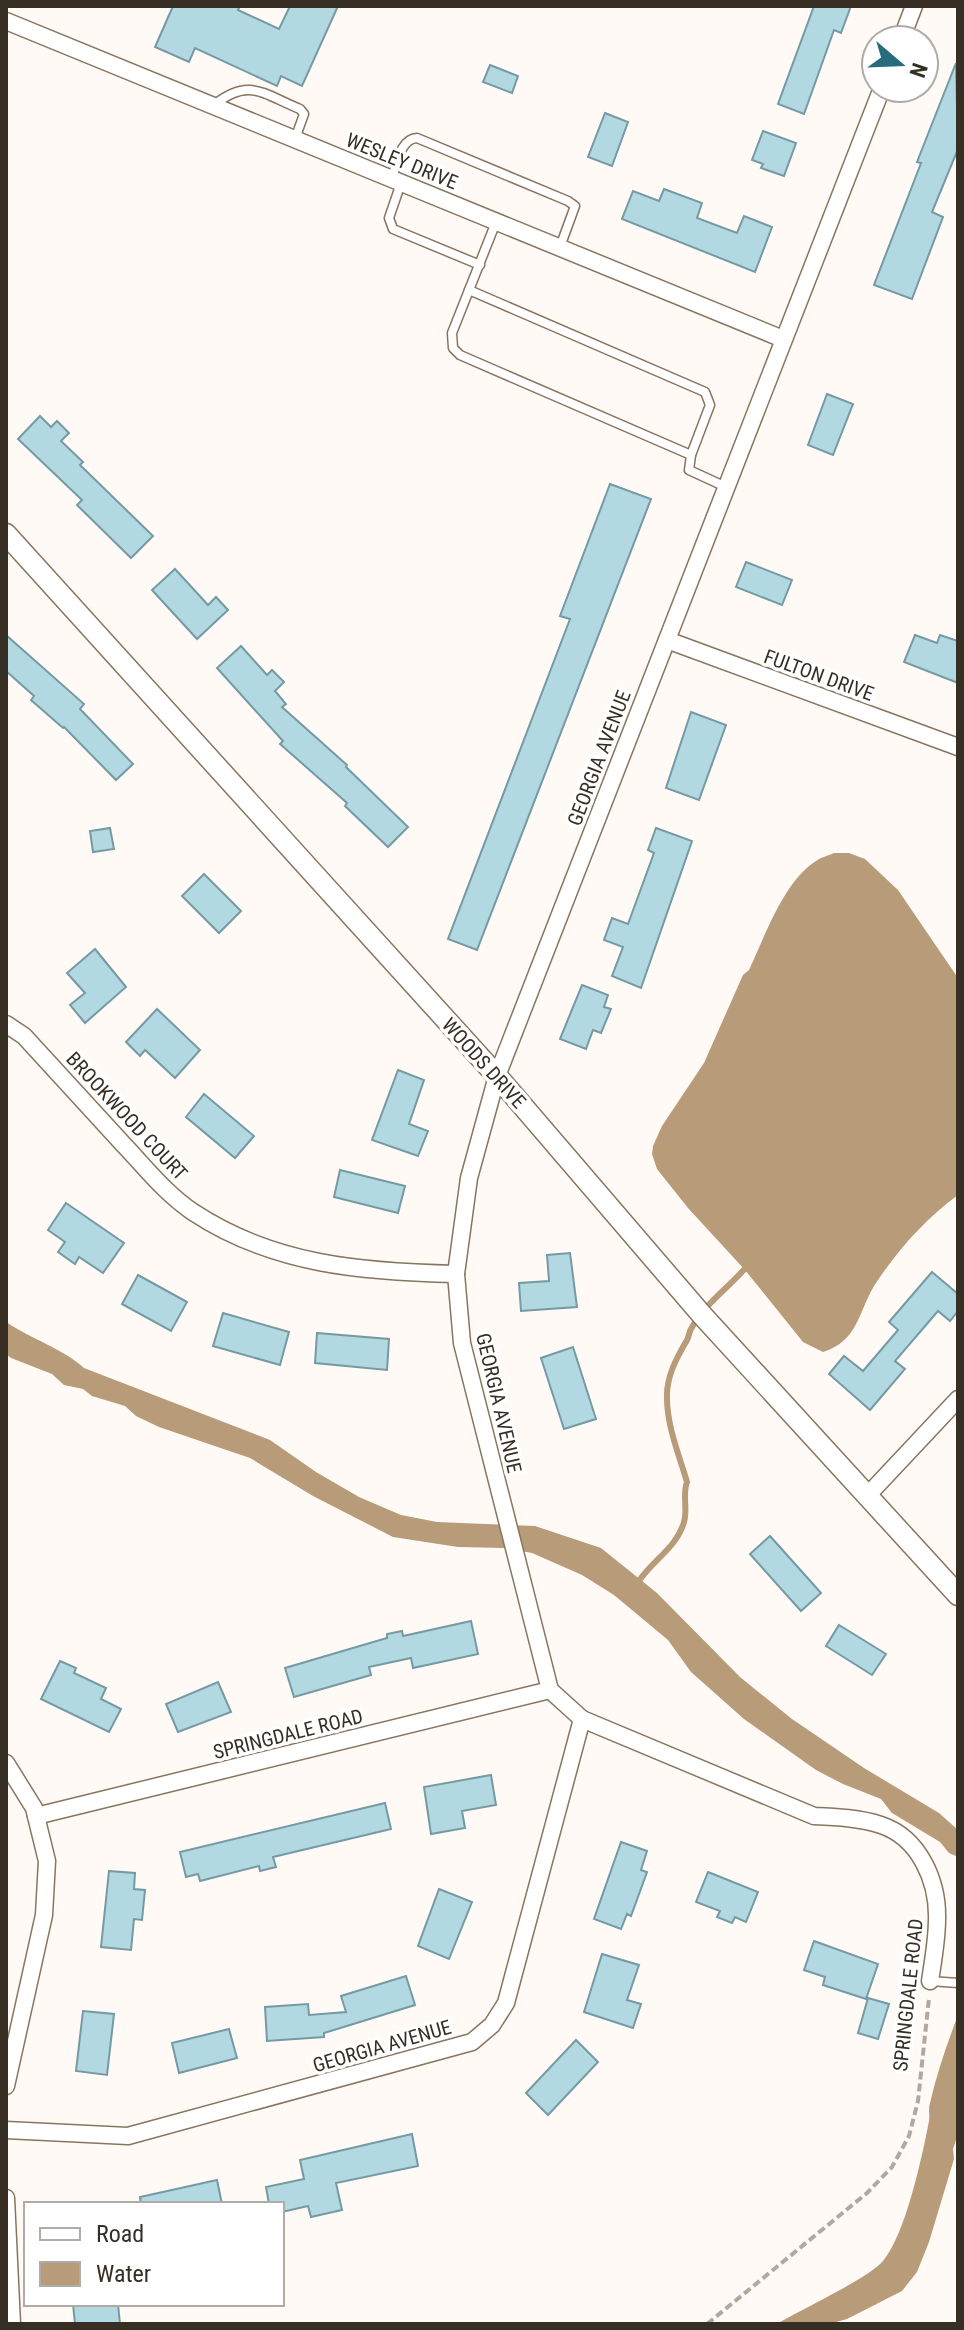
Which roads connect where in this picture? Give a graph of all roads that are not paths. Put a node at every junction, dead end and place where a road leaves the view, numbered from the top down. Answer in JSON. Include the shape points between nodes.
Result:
{"nodes":[{"id":1,"x":6,"y":21,"type":"edge"},
{"id":2,"x":876,"y":104,"type":"edge"},
{"id":3,"x":213,"y":105,"type":"junction"},
{"id":4,"x":295,"y":139,"type":"junction"},
{"id":5,"x":397,"y":180,"type":"junction"},
{"id":6,"x":497,"y":221,"type":"junction"},
{"id":7,"x":560,"y":247,"type":"junction"},
{"id":8,"x":480,"y":265,"type":"junction"},
{"id":9,"x":469,"y":290,"type":"junction"},
{"id":10,"x":783,"y":339,"type":"junction"},
{"id":11,"x":691,"y":455,"type":"junction"},
{"id":12,"x":726,"y":487,"type":"junction"},
{"id":13,"x":6,"y":534,"type":"edge"},
{"id":14,"x":667,"y":640,"type":"junction"},
{"id":15,"x":958,"y":747,"type":"edge"},
{"id":16,"x":6,"y":1024,"type":"edge"},
{"id":17,"x":497,"y":1076,"type":"junction"},
{"id":18,"x":456,"y":1274,"type":"junction"},
{"id":19,"x":958,"y":1399,"type":"edge"},
{"id":20,"x":867,"y":1496,"type":"junction"},
{"id":21,"x":958,"y":1595,"type":"edge"},
{"id":22,"x":550,"y":1690,"type":"junction"},
{"id":23,"x":582,"y":1719,"type":"junction"},
{"id":24,"x":6,"y":1763,"type":"edge"},
{"id":25,"x":36,"y":1816,"type":"junction"},
{"id":26,"x":930,"y":1981,"type":"joint"},
{"id":27,"x":955,"y":1983,"type":"edge"},
{"id":28,"x":6,"y":2086,"type":"edge"},
{"id":29,"x":6,"y":2130,"type":"edge"},
{"id":30,"x":6,"y":2198,"type":"edge"},
{"id":31,"x":12,"y":2324,"type":"edge"}],
"edges":[{"from":1,"to":3,"type":"street","name":"WESLEY DRIVE"},
{"from":2,"to":10,"type":"street","name":"GEORGIA AVENUE"},
{"from":3,"to":4,"type":"street","name":"WESLEY DRIVE"},
{"from":3,"to":4,"type":"lane","via":[[229,92],[249,88],[300,109],[304,114]]},
{"from":4,"to":5,"type":"street","name":"WESLEY DRIVE"},
{"from":5,"to":6,"type":"street","name":"WESLEY DRIVE"},
{"from":5,"to":7,"type":"lane","via":[[405,143],[410,138],[431,143],[575,206]]},
{"from":5,"to":8,"type":"lane","via":[[389,218],[393,229]]},
{"from":6,"to":7,"type":"street","name":"WESLEY DRIVE"},
{"from":6,"to":8,"type":"lane"},
{"from":7,"to":10,"type":"street","name":"WESLEY DRIVE"},
{"from":8,"to":9,"type":"lane"},
{"from":9,"to":11,"type":"lane","via":[[452,333],[453,348],[460,355]]},
{"from":9,"to":11,"type":"lane","via":[[705,392],[710,405]]},
{"from":10,"to":12,"type":"street","name":"GEORGIA AVENUE"},
{"from":11,"to":12,"type":"lane","via":[[689,470]]},
{"from":12,"to":14,"type":"street","name":"GEORGIA AVENUE"},
{"from":13,"to":17,"type":"street","name":"WOODS DRIVE"},
{"from":14,"to":15,"type":"street","name":"FULTON DRIVE"},
{"from":14,"to":17,"type":"street","name":"GEORGIA AVENUE"},
{"from":16,"to":18,"type":"street","name":"BROOKWOOD COURT","via":[[24,1036],[165,1188],[219,1226],[302,1259],[379,1272]]},
{"from":17,"to":18,"type":"street","name":"GEORGIA AVENUE","via":[[469,1178]]},
{"from":17,"to":20,"type":"street","name":"WOODS DRIVE","via":[[702,1315]]},
{"from":18,"to":22,"type":"street","name":"GEORGIA AVENUE","via":[[462,1343]]},
{"from":19,"to":20,"type":"street"},
{"from":20,"to":21,"type":"street","name":"WOODS DRIVE"},
{"from":22,"to":23,"type":"street"},
{"from":22,"to":25,"type":"street","name":"SPRINGDALE ROAD"},
{"from":23,"to":26,"type":"street","name":"SPRINGDALE ROAD","via":[[814,1816],[885,1826],[915,1848],[934,1881],[937,1919]]},
{"from":23,"to":29,"type":"street","name":"GEORGIA AVENUE","via":[[506,2003],[472,2042],[128,2136]]},
{"from":24,"to":25,"type":"street"},
{"from":25,"to":28,"type":"street","via":[[47,1861],[44,1915]]},
{"from":26,"to":27,"type":"lane"},
{"from":30,"to":31,"type":"street"}]}
